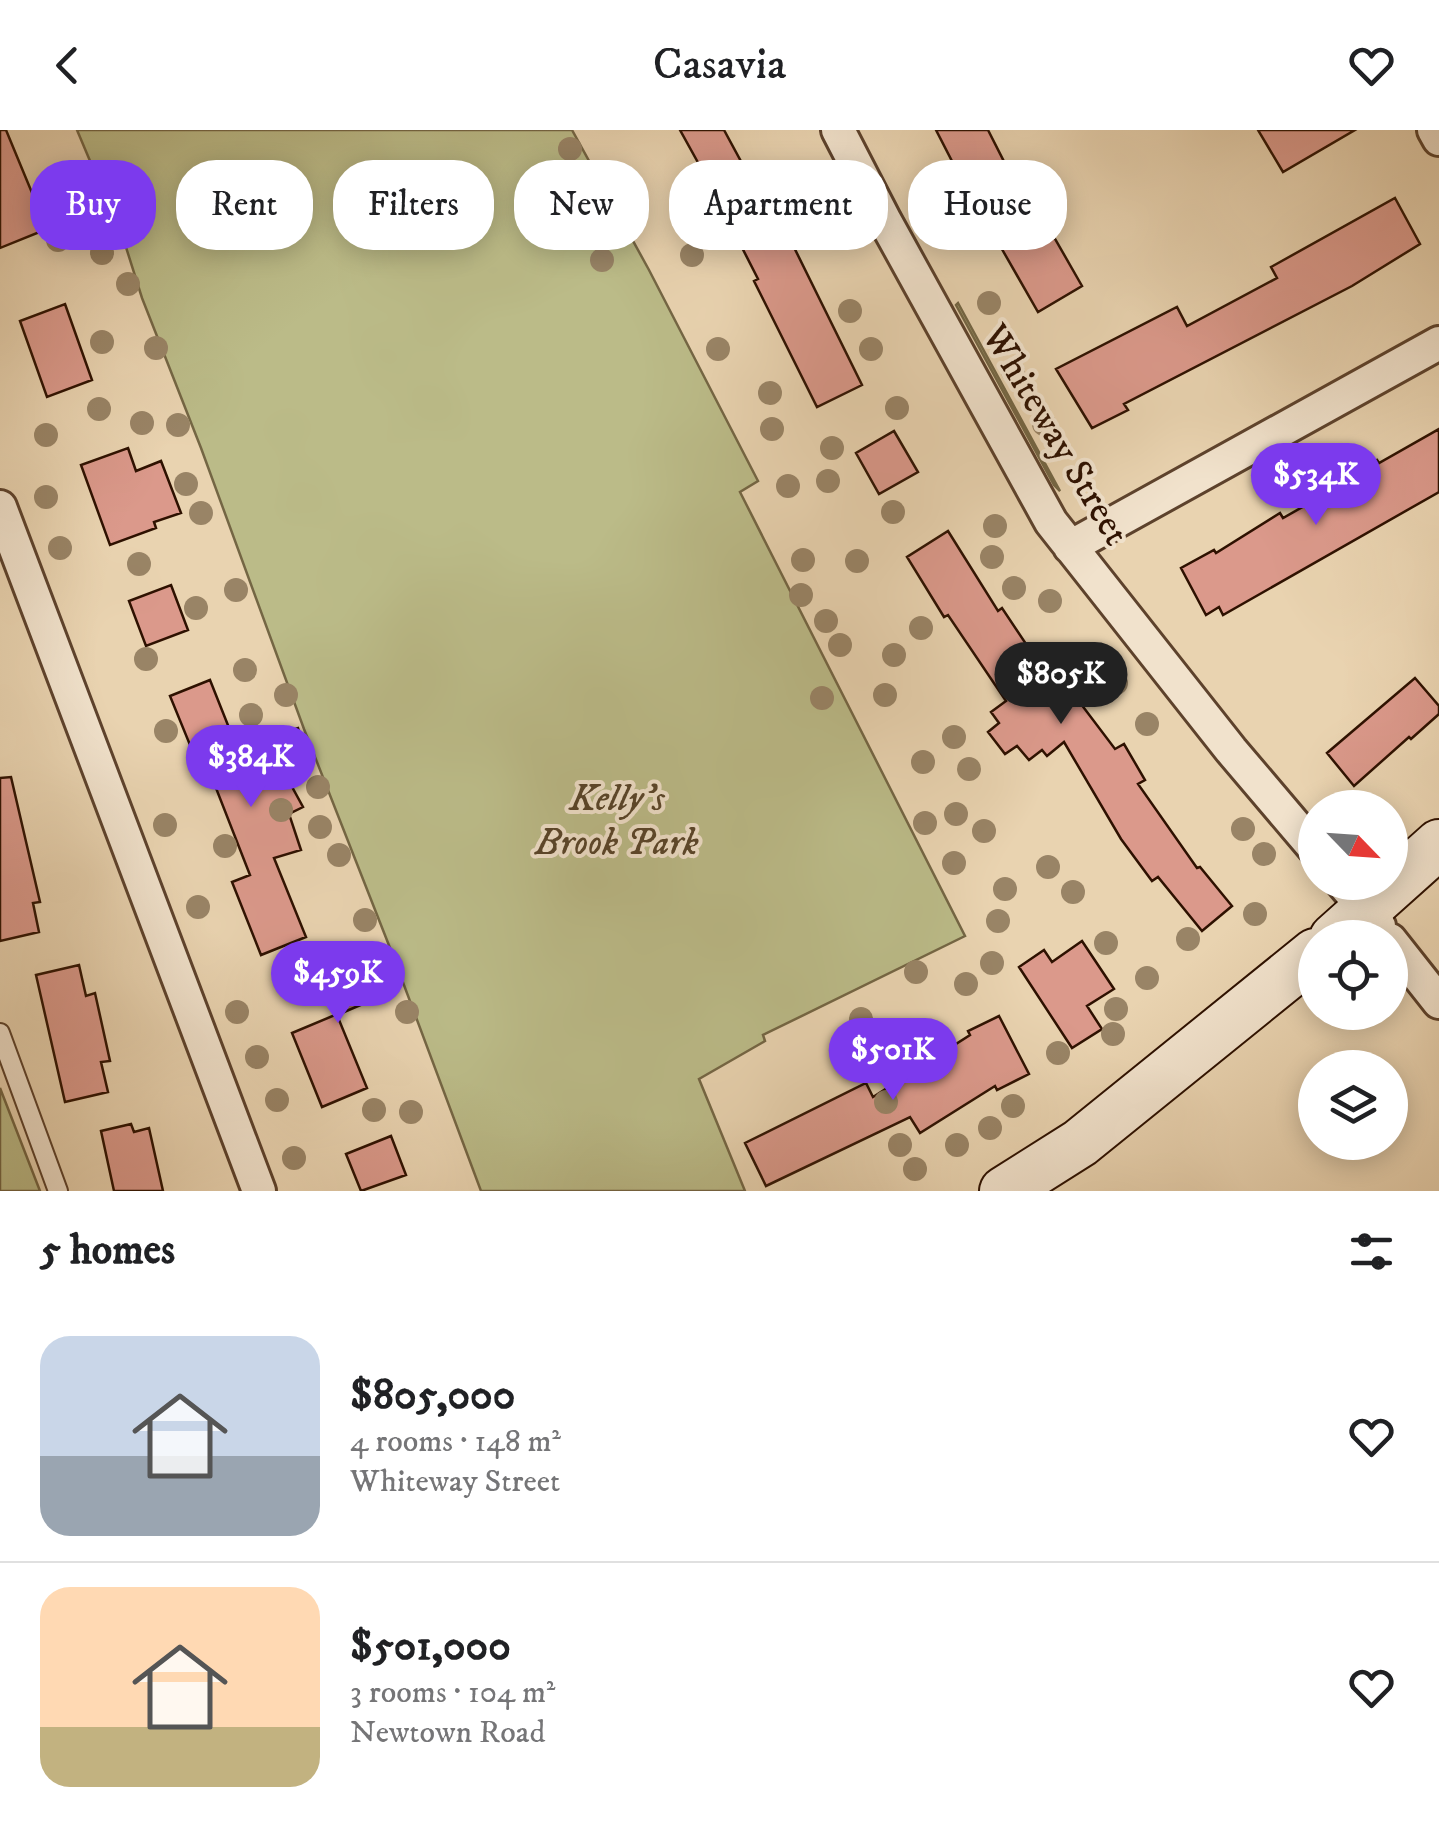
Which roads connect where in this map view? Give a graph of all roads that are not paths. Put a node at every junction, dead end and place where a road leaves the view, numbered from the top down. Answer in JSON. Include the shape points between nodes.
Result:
{"nodes":[{"id":1,"x":838,"y":130,"type":"edge"},
{"id":2,"x":1434,"y":130,"type":"edge"},
{"id":3,"x":1439,"y":139,"type":"edge"},
{"id":4,"x":1439,"y":343,"type":"edge"},
{"id":5,"x":0,"y":506,"type":"edge"},
{"id":6,"x":1070,"y":547,"type":"junction"},
{"id":7,"x":1298,"y":829,"type":"edge"},
{"id":8,"x":1439,"y":844,"type":"edge"},
{"id":9,"x":1365,"y":920,"type":"edge"},
{"id":10,"x":1298,"y":967,"type":"edge"},
{"id":11,"x":1408,"y":969,"type":"edge"},
{"id":12,"x":1439,"y":1002,"type":"edge"},
{"id":13,"x":0,"y":1033,"type":"edge"},
{"id":14,"x":58,"y":1191,"type":"edge"},
{"id":15,"x":259,"y":1191,"type":"edge"},
{"id":16,"x":1004,"y":1191,"type":"edge"}],
"edges":[{"from":1,"to":6,"type":"street","name":"Whiteway Street"},
{"from":2,"to":3,"type":"street"},
{"from":4,"to":6,"type":"street"},
{"from":5,"to":15,"type":"street"},
{"from":6,"to":7,"type":"street","name":"Whiteway Street"},
{"from":8,"to":9,"type":"street"},
{"from":10,"to":16,"type":"street","via":[[1080,1143]]},
{"from":11,"to":12,"type":"street"},
{"from":13,"to":14,"type":"lane"}]}
